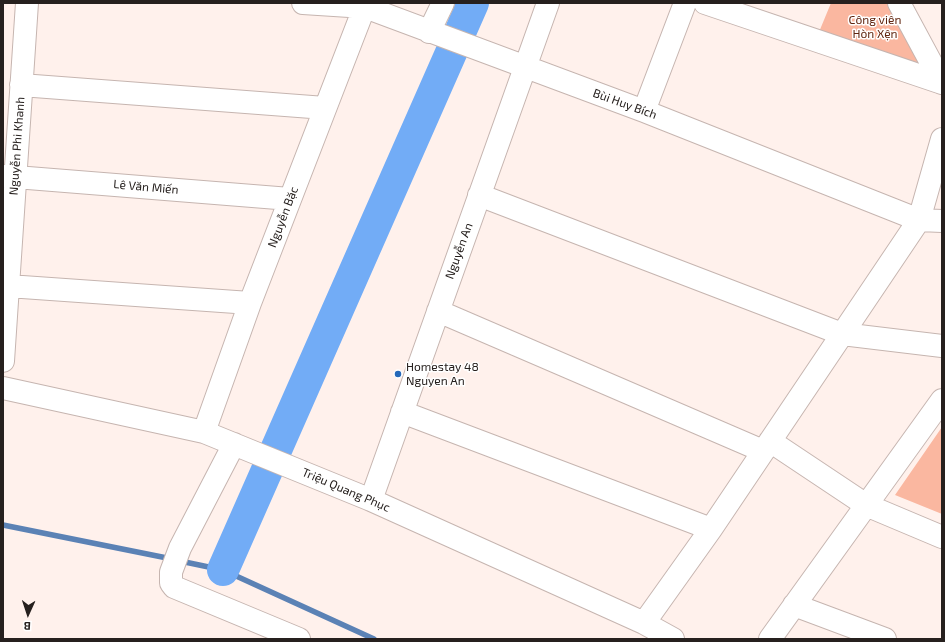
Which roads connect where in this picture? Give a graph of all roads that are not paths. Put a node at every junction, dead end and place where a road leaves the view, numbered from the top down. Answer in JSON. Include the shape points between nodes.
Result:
{"nodes":[{"id":1,"x":27,"y":3,"type":"edge"},
{"id":2,"x":304,"y":3,"type":"edge"},
{"id":3,"x":443,"y":3,"type":"edge"},
{"id":4,"x":548,"y":3,"type":"edge"},
{"id":5,"x":685,"y":3,"type":"edge"},
{"id":6,"x":705,"y":3,"type":"edge"},
{"id":7,"x":899,"y":3,"type":"edge"},
{"id":8,"x":366,"y":5,"type":"edge"},
{"id":9,"x":429,"y":32,"type":"junction"},
{"id":10,"x":525,"y":68,"type":"junction"},
{"id":11,"x":942,"y":83,"type":"edge"},
{"id":12,"x":21,"y":85,"type":"junction"},
{"id":13,"x":325,"y":108,"type":"junction"},
{"id":14,"x":644,"y":111,"type":"junction"},
{"id":15,"x":942,"y":139,"type":"edge"},
{"id":16,"x":9,"y":176,"type":"edge"},
{"id":17,"x":479,"y":195,"type":"junction"},
{"id":18,"x":290,"y":199,"type":"junction"},
{"id":19,"x":919,"y":220,"type":"junction"},
{"id":20,"x":942,"y":221,"type":"edge"},
{"id":21,"x":8,"y":286,"type":"junction"},
{"id":22,"x":250,"y":303,"type":"junction"},
{"id":23,"x":438,"y":311,"type":"junction"},
{"id":24,"x":842,"y":334,"type":"junction"},
{"id":25,"x":941,"y":348,"type":"edge"},
{"id":26,"x":3,"y":361,"type":"edge"},
{"id":27,"x":3,"y":388,"type":"edge"},
{"id":28,"x":942,"y":400,"type":"edge"},
{"id":29,"x":402,"y":412,"type":"junction"},
{"id":30,"x":204,"y":432,"type":"junction"},
{"id":31,"x":234,"y":444,"type":"junction"},
{"id":32,"x":767,"y":446,"type":"junction"},
{"id":33,"x":371,"y":500,"type":"junction"},
{"id":34,"x":866,"y":505,"type":"junction"},
{"id":35,"x":711,"y":529,"type":"junction"},
{"id":36,"x":942,"y":537,"type":"edge"},
{"id":37,"x":794,"y":605,"type":"junction"},
{"id":38,"x":644,"y":623,"type":"junction"},
{"id":39,"x":300,"y":639,"type":"edge"},
{"id":40,"x":673,"y":639,"type":"edge"},
{"id":41,"x":770,"y":639,"type":"edge"},
{"id":42,"x":885,"y":639,"type":"edge"}],
"edges":[{"from":1,"to":12,"type":"street","name":"Nguyễn Phi Khanh"},
{"from":2,"to":8,"type":"street","name":"Bùi Huy Bích"},
{"from":3,"to":9,"type":"street"},
{"from":4,"to":10,"type":"street","name":"Nguyễn An"},
{"from":5,"to":14,"type":"street"},
{"from":6,"to":11,"type":"street"},
{"from":7,"to":11,"type":"street"},
{"from":8,"to":9,"type":"street","name":"Bùi Huy Bích"},
{"from":8,"to":13,"type":"street","name":"Nguyễn Bặc"},
{"from":9,"to":10,"type":"street","name":"Bùi Huy Bích"},
{"from":10,"to":14,"type":"street","name":"Bùi Huy Bích"},
{"from":10,"to":17,"type":"street","name":"Nguyễn An"},
{"from":12,"to":13,"type":"street"},
{"from":12,"to":16,"type":"street","name":"Nguyễn Phi Khanh"},
{"from":13,"to":18,"type":"street","name":"Nguyễn Bặc"},
{"from":14,"to":19,"type":"street","name":"Bùi Huy Bích"},
{"from":15,"to":19,"type":"street"},
{"from":16,"to":18,"type":"street","name":"Lê Văn Miến"},
{"from":16,"to":21,"type":"street","name":"Nguyễn Phi Khanh"},
{"from":17,"to":23,"type":"street","name":"Nguyễn An"},
{"from":17,"to":24,"type":"street"},
{"from":18,"to":22,"type":"street","name":"Nguyễn Bặc"},
{"from":19,"to":20,"type":"street","name":"Bùi Huy Bích"},
{"from":19,"to":24,"type":"street"},
{"from":21,"to":22,"type":"street"},
{"from":21,"to":26,"type":"street","name":"Nguyễn Phi Khanh"},
{"from":22,"to":30,"type":"street","name":"Nguyễn Bặc"},
{"from":23,"to":29,"type":"street","name":"Nguyễn An"},
{"from":23,"to":32,"type":"street"},
{"from":24,"to":25,"type":"street"},
{"from":24,"to":32,"type":"street"},
{"from":27,"to":30,"type":"street","name":"Triệu Quang Phục"},
{"from":28,"to":34,"type":"street"},
{"from":29,"to":33,"type":"street","name":"Nguyễn An"},
{"from":29,"to":35,"type":"street"},
{"from":30,"to":31,"type":"street","name":"Triệu Quang Phục"},
{"from":31,"to":33,"type":"street","name":"Triệu Quang Phục"},
{"from":31,"to":39,"type":"street","via":[[180,548],[171,572],[171,583],[174,587]]},
{"from":32,"to":34,"type":"street"},
{"from":32,"to":35,"type":"street"},
{"from":33,"to":38,"type":"street","name":"Triệu Quang Phục"},
{"from":34,"to":36,"type":"street"},
{"from":34,"to":37,"type":"street"},
{"from":35,"to":38,"type":"street"},
{"from":37,"to":41,"type":"street"},
{"from":37,"to":42,"type":"street"},
{"from":38,"to":40,"type":"street","name":"Triệu Quang Phục"}]}
